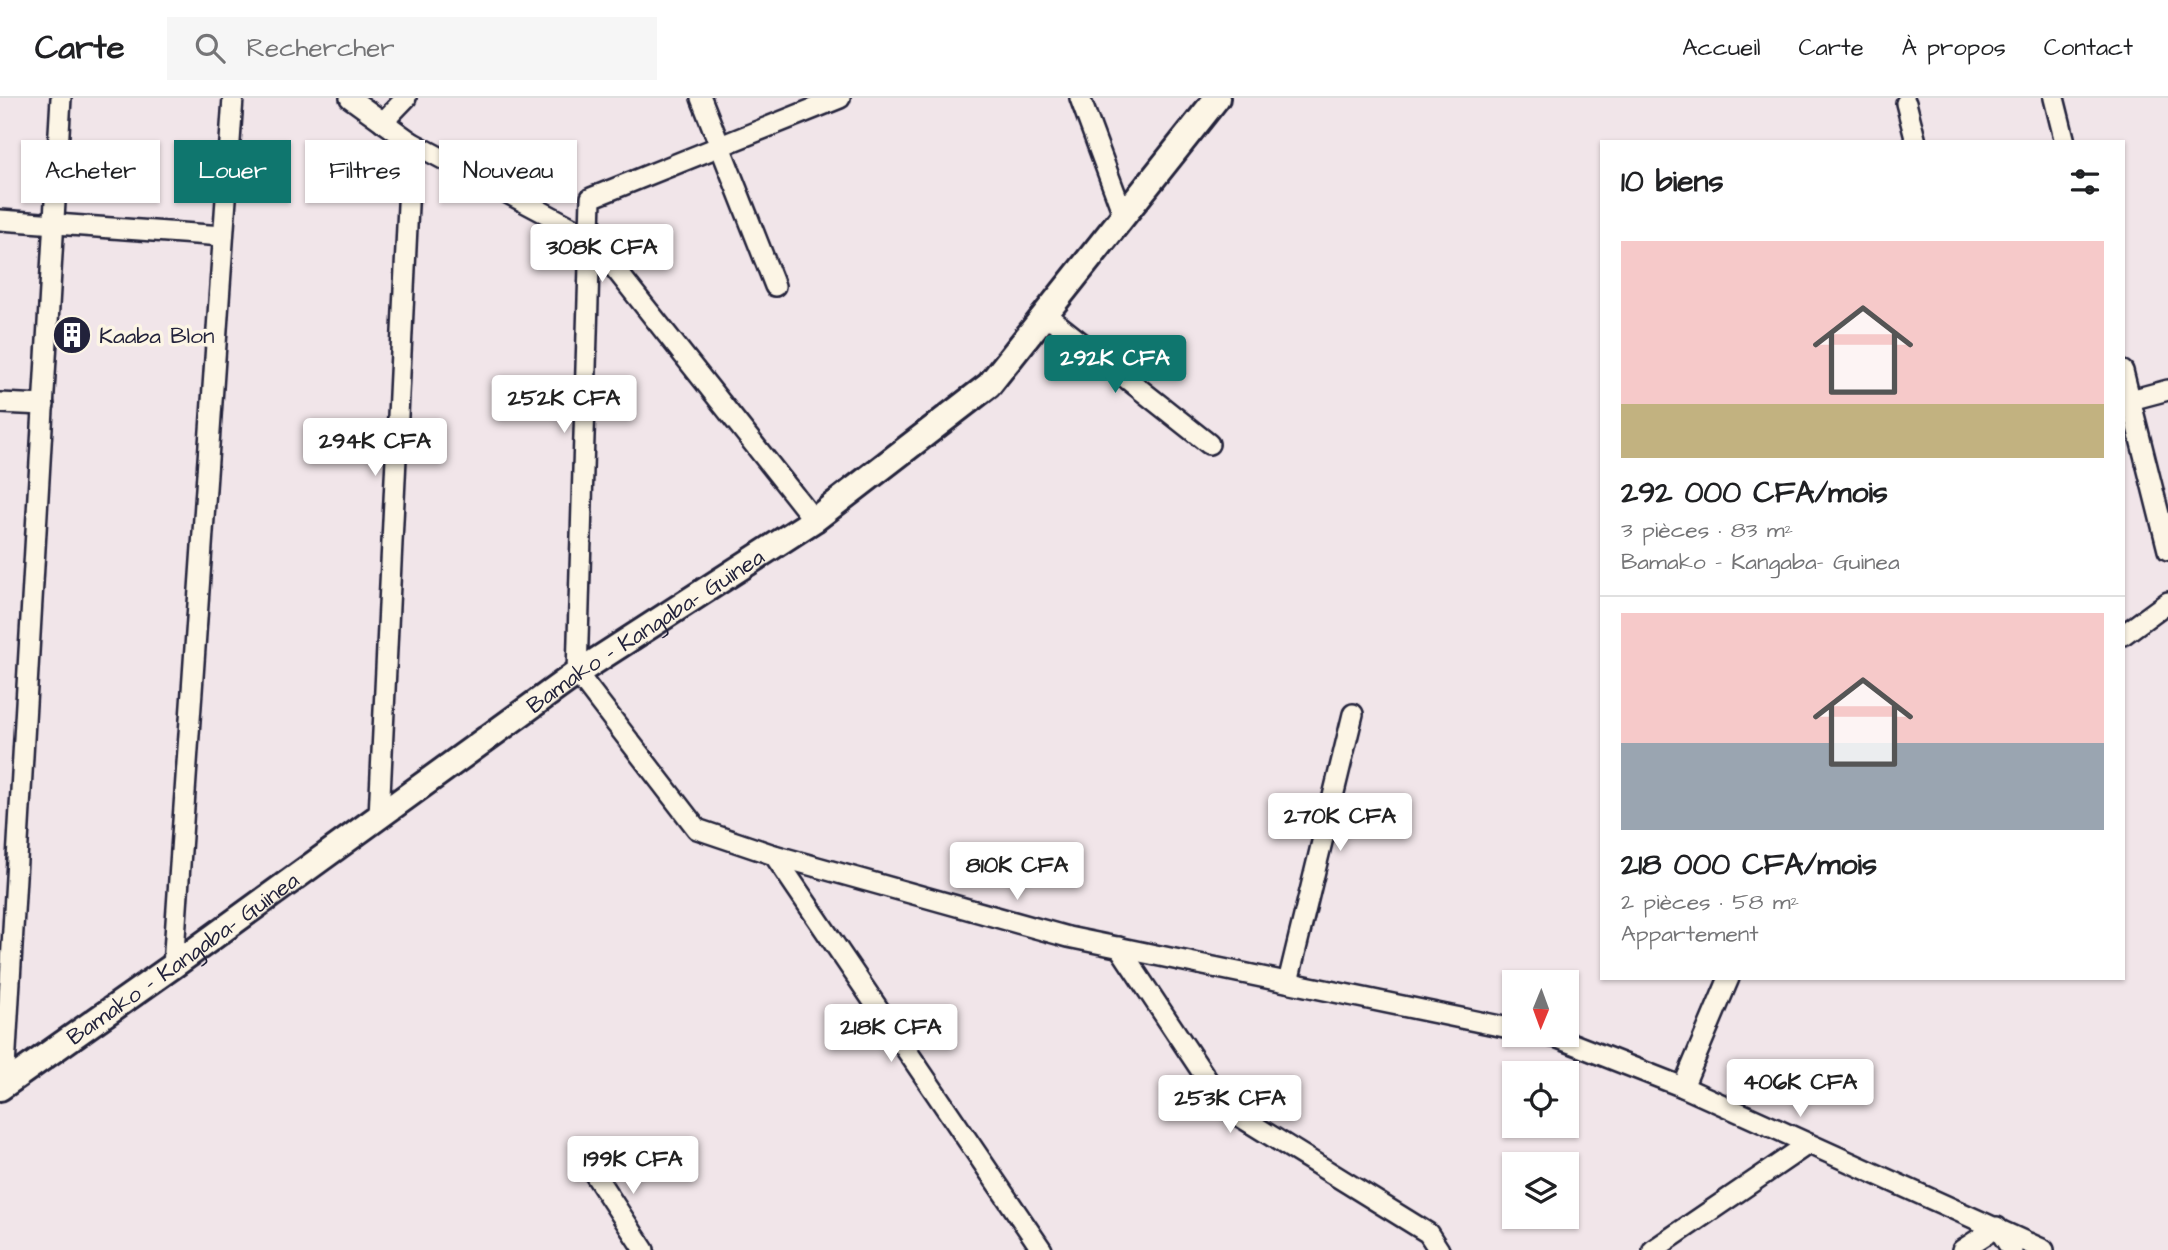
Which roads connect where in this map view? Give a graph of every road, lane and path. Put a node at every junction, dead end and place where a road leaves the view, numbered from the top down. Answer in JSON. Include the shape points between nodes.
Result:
{"nodes":[{"id":1,"x":61,"y":98,"type":"edge"},
{"id":2,"x":233,"y":98,"type":"edge"},
{"id":3,"x":350,"y":98,"type":"edge"},
{"id":4,"x":406,"y":98,"type":"edge"},
{"id":5,"x":701,"y":98,"type":"edge"},
{"id":6,"x":840,"y":98,"type":"edge"},
{"id":7,"x":1080,"y":98,"type":"edge"},
{"id":8,"x":1217,"y":98,"type":"edge"},
{"id":9,"x":2054,"y":98,"type":"edge"},
{"id":10,"x":1906,"y":103,"type":"dead end"},
{"id":11,"x":383,"y":122,"type":"junction"},
{"id":12,"x":408,"y":140,"type":"edge"},
{"id":13,"x":1915,"y":140,"type":"edge"},
{"id":14,"x":2064,"y":140,"type":"edge"},
{"id":15,"x":720,"y":146,"type":"junction"},
{"id":16,"x":425,"y":149,"type":"edge"},
{"id":17,"x":408,"y":203,"type":"edge"},
{"id":18,"x":1123,"y":214,"type":"junction"},
{"id":19,"x":0,"y":220,"type":"edge"},
{"id":20,"x":55,"y":224,"type":"junction"},
{"id":21,"x":223,"y":236,"type":"junction"},
{"id":22,"x":590,"y":237,"type":"junction"},
{"id":23,"x":775,"y":286,"type":"dead end"},
{"id":24,"x":1045,"y":314,"type":"junction"},
{"id":25,"x":2168,"y":390,"type":"edge"},
{"id":26,"x":2126,"y":401,"type":"edge"},
{"id":27,"x":0,"y":403,"type":"edge"},
{"id":28,"x":44,"y":405,"type":"junction"},
{"id":29,"x":1209,"y":444,"type":"dead end"},
{"id":30,"x":814,"y":520,"type":"junction"},
{"id":31,"x":2168,"y":550,"type":"edge"},
{"id":32,"x":2168,"y":602,"type":"edge"},
{"id":33,"x":2125,"y":634,"type":"edge"},
{"id":34,"x":577,"y":673,"type":"junction"},
{"id":35,"x":1353,"y":714,"type":"dead end"},
{"id":36,"x":380,"y":816,"type":"junction"},
{"id":37,"x":774,"y":855,"type":"junction"},
{"id":38,"x":1119,"y":947,"type":"junction"},
{"id":39,"x":173,"y":966,"type":"junction"},
{"id":40,"x":1728,"y":980,"type":"edge"},
{"id":41,"x":1288,"y":982,"type":"junction"},
{"id":42,"x":1502,"y":1027,"type":"edge"},
{"id":43,"x":1579,"y":1046,"type":"edge"},
{"id":44,"x":2,"y":1086,"type":"edge"},
{"id":45,"x":1683,"y":1087,"type":"junction"},
{"id":46,"x":1808,"y":1144,"type":"junction"},
{"id":47,"x":588,"y":1164,"type":"dead end"},
{"id":48,"x":1997,"y":1227,"type":"junction"},
{"id":49,"x":643,"y":1250,"type":"edge"},
{"id":50,"x":1042,"y":1250,"type":"edge"},
{"id":51,"x":1439,"y":1250,"type":"edge"},
{"id":52,"x":1653,"y":1250,"type":"edge"},
{"id":53,"x":1962,"y":1250,"type":"edge"},
{"id":54,"x":2012,"y":1250,"type":"edge"},
{"id":55,"x":2044,"y":1250,"type":"edge"}],
"edges":[{"from":1,"to":20,"type":"street"},
{"from":2,"to":21,"type":"street"},
{"from":3,"to":11,"type":"street"},
{"from":4,"to":11,"type":"street"},
{"from":5,"to":15,"type":"street"},
{"from":6,"to":15,"type":"street"},
{"from":7,"to":18,"type":"street"},
{"from":8,"to":18,"type":"main road","name":"Bamako - Kangaba- Guinea"},
{"from":9,"to":14,"type":"street"},
{"from":10,"to":13,"type":"street"},
{"from":11,"to":12,"type":"street"},
{"from":15,"to":22,"type":"street","via":[[591,198]]},
{"from":15,"to":23,"type":"street"},
{"from":16,"to":22,"type":"street"},
{"from":17,"to":36,"type":"street"},
{"from":18,"to":24,"type":"main road","name":"Bamako - Kangaba- Guinea"},
{"from":19,"to":20,"type":"street"},
{"from":20,"to":21,"type":"street"},
{"from":20,"to":28,"type":"street"},
{"from":21,"to":39,"type":"street"},
{"from":22,"to":30,"type":"street"},
{"from":22,"to":34,"type":"street"},
{"from":24,"to":29,"type":"street"},
{"from":24,"to":30,"type":"main road","name":"Bamako - Kangaba- Guinea","via":[[989,385]]},
{"from":25,"to":26,"type":"street"},
{"from":26,"to":31,"type":"street"},
{"from":27,"to":28,"type":"street"},
{"from":28,"to":44,"type":"street"},
{"from":30,"to":34,"type":"main road","name":"Bamako - Kangaba- Guinea"},
{"from":32,"to":33,"type":"street"},
{"from":34,"to":36,"type":"main road","name":"Bamako - Kangaba- Guinea"},
{"from":34,"to":37,"type":"street","via":[[697,829]]},
{"from":35,"to":41,"type":"street"},
{"from":36,"to":39,"type":"main road","name":"Bamako - Kangaba- Guinea"},
{"from":37,"to":38,"type":"street"},
{"from":37,"to":50,"type":"street"},
{"from":38,"to":41,"type":"street"},
{"from":38,"to":51,"type":"street","via":[[1226,1108],[1428,1233]]},
{"from":39,"to":44,"type":"main road","name":"Bamako - Kangaba- Guinea"},
{"from":40,"to":45,"type":"street"},
{"from":41,"to":42,"type":"street"},
{"from":43,"to":45,"type":"street"},
{"from":45,"to":46,"type":"street"},
{"from":46,"to":48,"type":"street"},
{"from":46,"to":52,"type":"street"},
{"from":47,"to":49,"type":"street"},
{"from":48,"to":53,"type":"street"},
{"from":48,"to":54,"type":"street"},
{"from":48,"to":55,"type":"street"}]}
